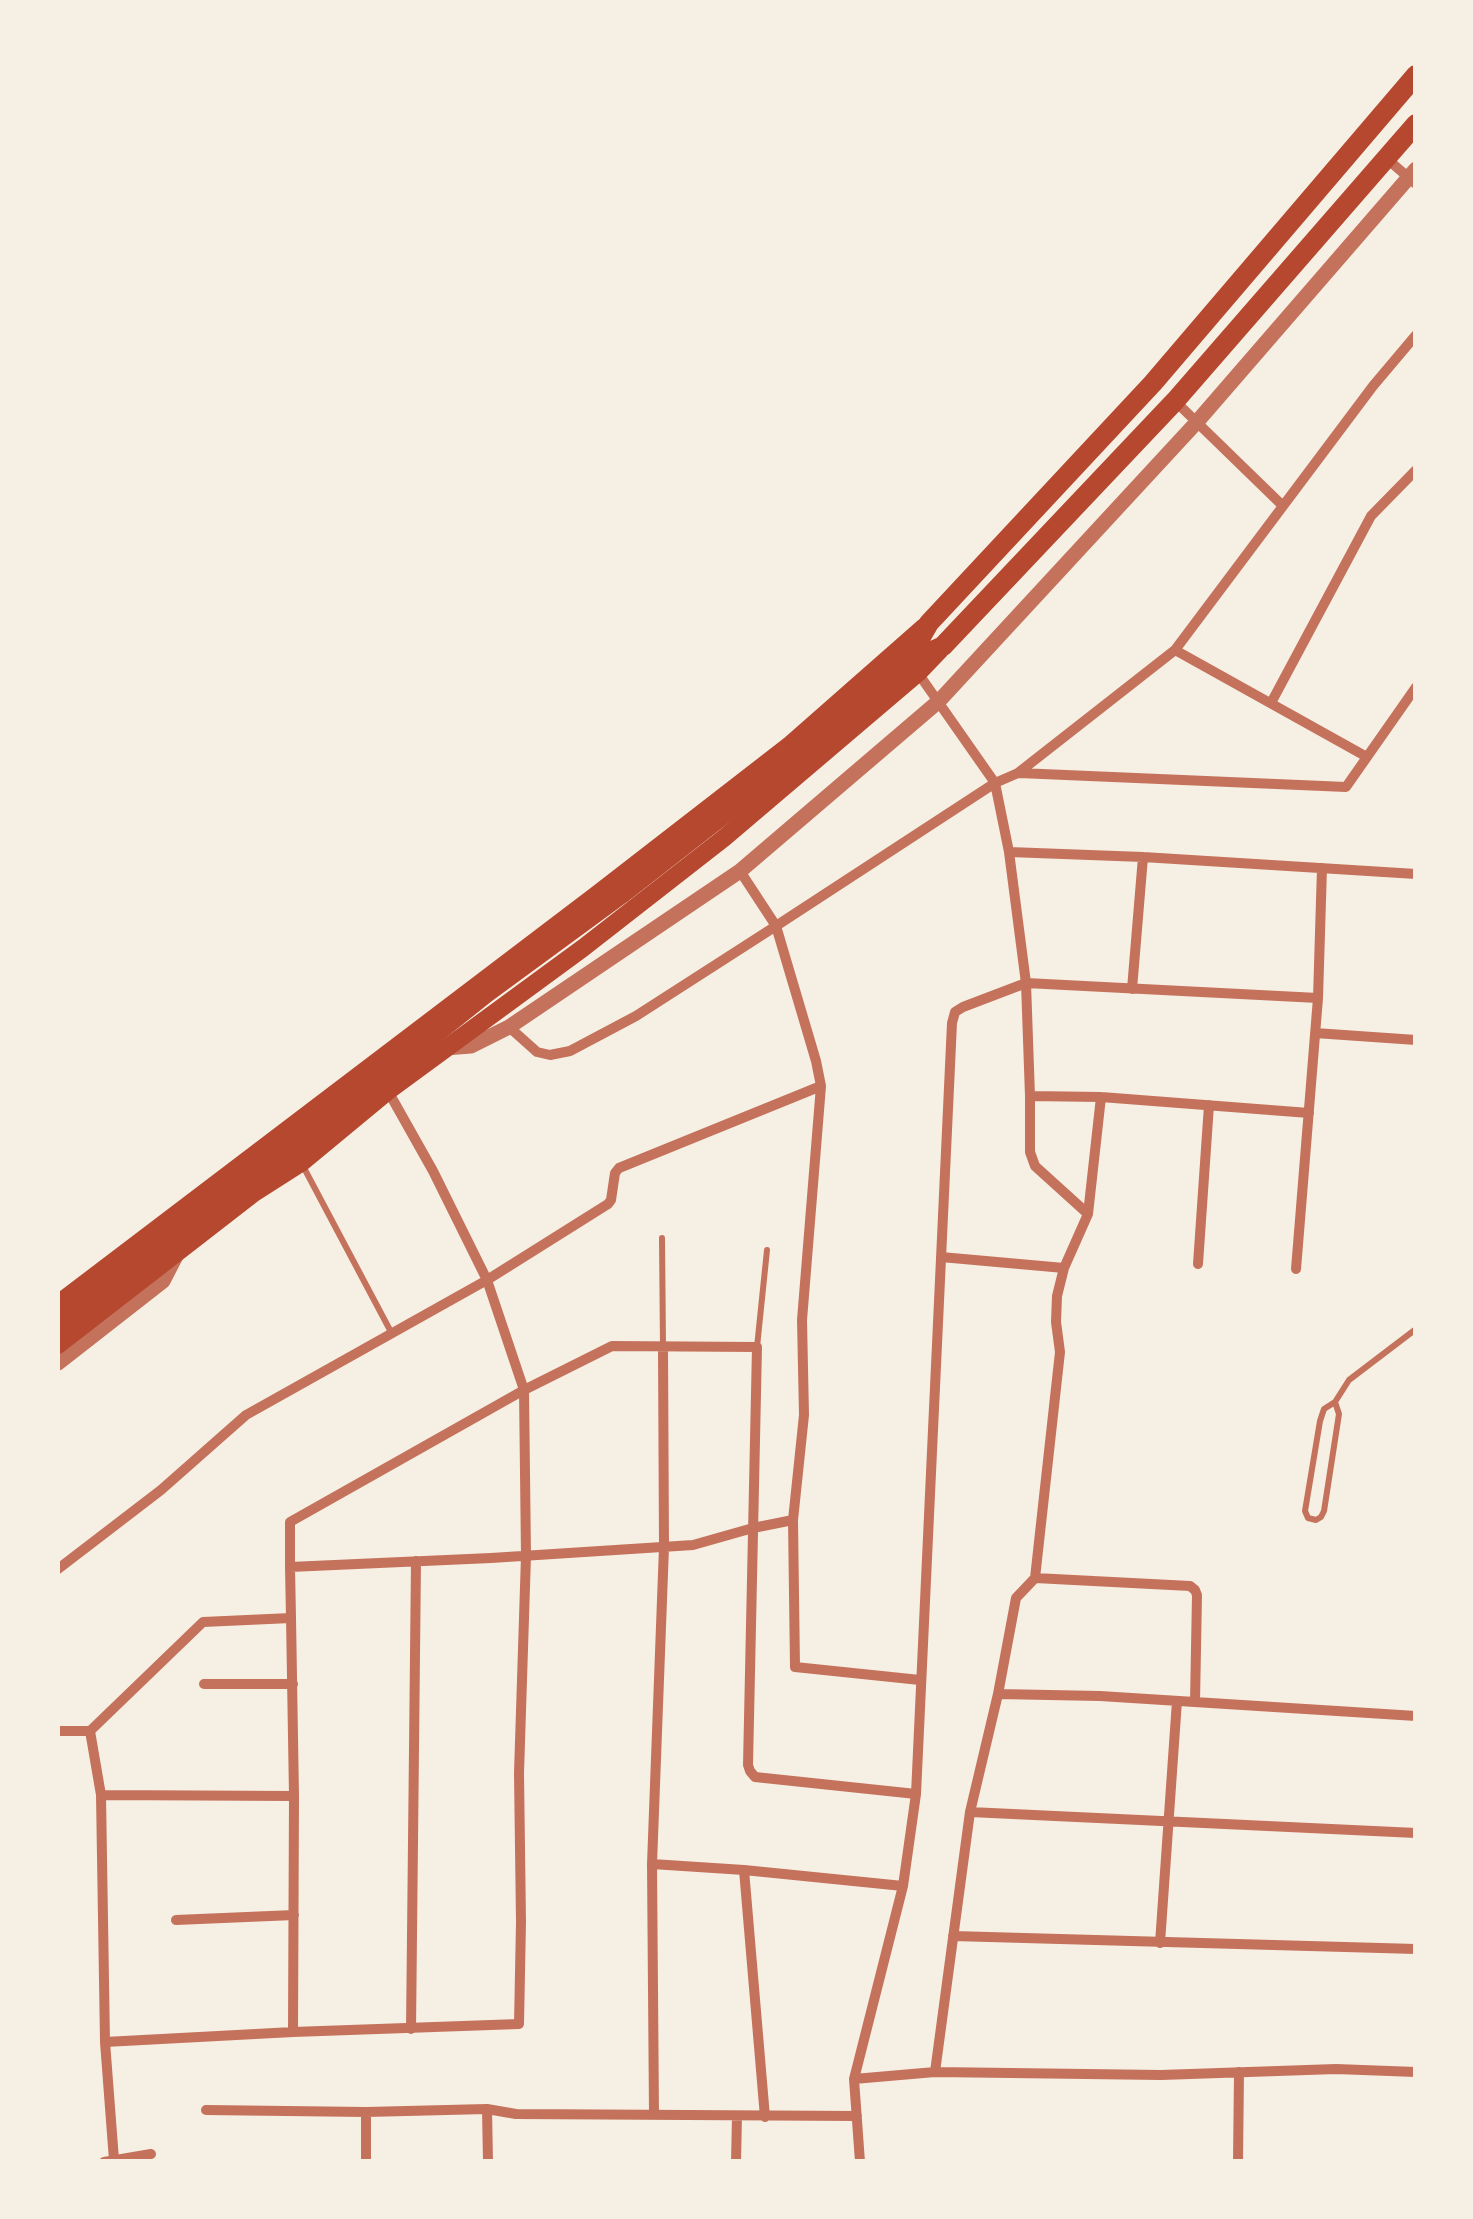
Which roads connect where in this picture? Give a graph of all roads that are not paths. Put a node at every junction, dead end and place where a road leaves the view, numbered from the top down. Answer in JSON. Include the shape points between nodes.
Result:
{"nodes":[{"id":1,"x":1416,"y":75,"type":"edge"},
{"id":2,"x":1416,"y":124,"type":"edge"},
{"id":3,"x":1385,"y":157,"type":"junction"},
{"id":4,"x":1413,"y":177,"type":"edge"},
{"id":5,"x":1416,"y":335,"type":"edge"},
{"id":6,"x":1175,"y":401,"type":"junction"},
{"id":7,"x":1196,"y":423,"type":"junction"},
{"id":8,"x":1416,"y":470,"type":"edge"},
{"id":9,"x":1283,"y":506,"type":"junction"},
{"id":10,"x":929,"y":623,"type":"junction"},
{"id":11,"x":1175,"y":650,"type":"junction"},
{"id":12,"x":912,"y":668,"type":"junction"},
{"id":13,"x":1416,"y":687,"type":"edge"},
{"id":14,"x":939,"y":701,"type":"junction"},
{"id":15,"x":1271,"y":704,"type":"junction"},
{"id":16,"x":1367,"y":756,"type":"junction"},
{"id":17,"x":1018,"y":773,"type":"junction"},
{"id":18,"x":996,"y":783,"type":"junction"},
{"id":19,"x":1009,"y":852,"type":"junction"},
{"id":20,"x":1143,"y":857,"type":"junction"},
{"id":21,"x":1322,"y":868,"type":"junction"},
{"id":22,"x":740,"y":871,"type":"junction"},
{"id":23,"x":1416,"y":874,"type":"edge"},
{"id":24,"x":776,"y":926,"type":"junction"},
{"id":25,"x":1026,"y":983,"type":"junction"},
{"id":26,"x":1132,"y":990,"type":"junction"},
{"id":27,"x":1318,"y":998,"type":"junction"},
{"id":28,"x":509,"y":1027,"type":"junction"},
{"id":29,"x":1315,"y":1033,"type":"junction"},
{"id":30,"x":1416,"y":1040,"type":"edge"},
{"id":31,"x":445,"y":1048,"type":"junction"},
{"id":32,"x":821,"y":1086,"type":"junction"},
{"id":33,"x":388,"y":1091,"type":"junction"},
{"id":34,"x":1030,"y":1096,"type":"junction"},
{"id":35,"x":1101,"y":1097,"type":"junction"},
{"id":36,"x":1209,"y":1105,"type":"junction"},
{"id":37,"x":1309,"y":1112,"type":"junction"},
{"id":38,"x":301,"y":1163,"type":"junction"},
{"id":39,"x":1088,"y":1214,"type":"junction"},
{"id":40,"x":662,"y":1238,"type":"dead end"},
{"id":41,"x":767,"y":1250,"type":"dead end"},
{"id":42,"x":178,"y":1252,"type":"junction"},
{"id":43,"x":942,"y":1257,"type":"junction"},
{"id":44,"x":1198,"y":1264,"type":"dead end"},
{"id":45,"x":1064,"y":1268,"type":"junction"},
{"id":46,"x":1296,"y":1269,"type":"dead end"},
{"id":47,"x":487,"y":1280,"type":"junction"},
{"id":48,"x":58,"y":1304,"type":"edge"},
{"id":49,"x":58,"y":1325,"type":"edge"},
{"id":50,"x":1416,"y":1329,"type":"edge"},
{"id":51,"x":391,"y":1332,"type":"junction"},
{"id":52,"x":58,"y":1345,"type":"edge"},
{"id":53,"x":758,"y":1346,"type":"junction"},
{"id":54,"x":663,"y":1347,"type":"junction"},
{"id":55,"x":58,"y":1364,"type":"edge"},
{"id":56,"x":524,"y":1390,"type":"junction"},
{"id":57,"x":1335,"y":1402,"type":"junction"},
{"id":58,"x":793,"y":1520,"type":"junction"},
{"id":59,"x":753,"y":1528,"type":"junction"},
{"id":60,"x":664,"y":1546,"type":"junction"},
{"id":61,"x":526,"y":1556,"type":"junction"},
{"id":62,"x":416,"y":1561,"type":"junction"},
{"id":63,"x":290,"y":1567,"type":"junction"},
{"id":64,"x":58,"y":1570,"type":"edge"},
{"id":65,"x":1035,"y":1578,"type":"junction"},
{"id":66,"x":291,"y":1618,"type":"junction"},
{"id":67,"x":920,"y":1680,"type":"junction"},
{"id":68,"x":204,"y":1684,"type":"dead end"},
{"id":69,"x":293,"y":1684,"type":"junction"},
{"id":70,"x":998,"y":1694,"type":"junction"},
{"id":71,"x":1177,"y":1701,"type":"junction"},
{"id":72,"x":1195,"y":1702,"type":"junction"},
{"id":73,"x":1416,"y":1716,"type":"edge"},
{"id":74,"x":58,"y":1731,"type":"edge"},
{"id":75,"x":90,"y":1731,"type":"junction"},
{"id":76,"x":916,"y":1794,"type":"junction"},
{"id":77,"x":101,"y":1796,"type":"junction"},
{"id":78,"x":294,"y":1796,"type":"junction"},
{"id":79,"x":970,"y":1812,"type":"junction"},
{"id":80,"x":1168,"y":1822,"type":"junction"},
{"id":81,"x":1416,"y":1834,"type":"edge"},
{"id":82,"x":652,"y":1864,"type":"junction"},
{"id":83,"x":744,"y":1870,"type":"junction"},
{"id":84,"x":904,"y":1886,"type":"junction"},
{"id":85,"x":294,"y":1915,"type":"junction"},
{"id":86,"x":176,"y":1920,"type":"dead end"},
{"id":87,"x":952,"y":1936,"type":"junction"},
{"id":88,"x":1160,"y":1943,"type":"junction"},
{"id":89,"x":1416,"y":1949,"type":"edge"},
{"id":90,"x":411,"y":2029,"type":"junction"},
{"id":91,"x":293,"y":2032,"type":"junction"},
{"id":92,"x":106,"y":2042,"type":"junction"},
{"id":93,"x":935,"y":2072,"type":"junction"},
{"id":94,"x":1239,"y":2072,"type":"junction"},
{"id":95,"x":1416,"y":2072,"type":"edge"},
{"id":96,"x":854,"y":2080,"type":"junction"},
{"id":97,"x":206,"y":2110,"type":"dead end"},
{"id":98,"x":487,"y":2110,"type":"junction"},
{"id":99,"x":366,"y":2112,"type":"junction"},
{"id":100,"x":654,"y":2116,"type":"junction"},
{"id":101,"x":737,"y":2116,"type":"junction"},
{"id":102,"x":857,"y":2116,"type":"junction"},
{"id":103,"x":764,"y":2117,"type":"junction"},
{"id":104,"x":150,"y":2154,"type":"dead end"},
{"id":105,"x":109,"y":2161,"type":"edge"},
{"id":106,"x":366,"y":2162,"type":"edge"},
{"id":107,"x":488,"y":2162,"type":"edge"},
{"id":108,"x":736,"y":2162,"type":"edge"},
{"id":109,"x":860,"y":2162,"type":"edge"},
{"id":110,"x":1238,"y":2162,"type":"edge"}],
"edges":[{"from":1,"to":10,"type":"highway","via":[[1153,383]]},
{"from":2,"to":3,"type":"highway"},
{"from":3,"to":4,"type":"street"},
{"from":3,"to":6,"type":"highway"},
{"from":4,"to":7,"type":"street"},
{"from":5,"to":9,"type":"street"},
{"from":6,"to":7,"type":"street"},
{"from":6,"to":12,"type":"highway","via":[[944,646]]},
{"from":7,"to":9,"type":"street"},
{"from":7,"to":14,"type":"street"},
{"from":8,"to":15,"type":"street","via":[[1371,516]]},
{"from":9,"to":11,"type":"street"},
{"from":10,"to":12,"type":"highway"},
{"from":10,"to":48,"type":"main road","via":[[790,744]]},
{"from":11,"to":15,"type":"street"},
{"from":11,"to":17,"type":"street"},
{"from":12,"to":14,"type":"street"},
{"from":12,"to":31,"type":"main road","via":[[724,838]]},
{"from":12,"to":49,"type":"highway"},
{"from":13,"to":16,"type":"street"},
{"from":14,"to":18,"type":"street"},
{"from":14,"to":22,"type":"street"},
{"from":15,"to":16,"type":"street"},
{"from":16,"to":17,"type":"street","via":[[1346,788]]},
{"from":17,"to":18,"type":"street"},
{"from":18,"to":19,"type":"street"},
{"from":18,"to":24,"type":"street"},
{"from":19,"to":20,"type":"street"},
{"from":19,"to":25,"type":"street"},
{"from":20,"to":21,"type":"street"},
{"from":20,"to":26,"type":"street"},
{"from":21,"to":23,"type":"street"},
{"from":21,"to":27,"type":"street"},
{"from":22,"to":24,"type":"street"},
{"from":22,"to":28,"type":"street"},
{"from":24,"to":28,"type":"street","via":[[570,1051],[537,1052]]},
{"from":24,"to":32,"type":"street"},
{"from":25,"to":26,"type":"street"},
{"from":25,"to":34,"type":"street"},
{"from":25,"to":43,"type":"street","via":[[954,1012]]},
{"from":26,"to":27,"type":"street"},
{"from":27,"to":29,"type":"street"},
{"from":28,"to":31,"type":"street","via":[[471,1046]]},
{"from":29,"to":30,"type":"street"},
{"from":29,"to":37,"type":"street"},
{"from":31,"to":33,"type":"main road"},
{"from":32,"to":47,"type":"street","via":[[620,1168],[608,1204]]},
{"from":32,"to":58,"type":"street"},
{"from":33,"to":38,"type":"main road"},
{"from":33,"to":47,"type":"street"},
{"from":34,"to":35,"type":"street"},
{"from":34,"to":39,"type":"street","via":[[1035,1166]]},
{"from":35,"to":36,"type":"street"},
{"from":35,"to":39,"type":"street"},
{"from":36,"to":37,"type":"street"},
{"from":36,"to":44,"type":"street"},
{"from":37,"to":46,"type":"street"},
{"from":38,"to":42,"type":"main road"},
{"from":38,"to":51,"type":"lane"},
{"from":39,"to":45,"type":"street"},
{"from":40,"to":54,"type":"lane"},
{"from":41,"to":53,"type":"lane"},
{"from":42,"to":52,"type":"main road"},
{"from":42,"to":55,"type":"street","via":[[164,1281]]},
{"from":43,"to":45,"type":"street"},
{"from":43,"to":67,"type":"street"},
{"from":45,"to":65,"type":"street"},
{"from":47,"to":51,"type":"street"},
{"from":47,"to":56,"type":"street"},
{"from":50,"to":57,"type":"lane","via":[[1349,1380]]},
{"from":51,"to":64,"type":"street","via":[[246,1415]]},
{"from":53,"to":54,"type":"street"},
{"from":53,"to":59,"type":"street"},
{"from":54,"to":56,"type":"street","via":[[612,1346]]},
{"from":54,"to":60,"type":"street"},
{"from":56,"to":61,"type":"street"},
{"from":56,"to":63,"type":"street","via":[[290,1522]]},
{"from":57,"to":57,"type":"lane","via":[[1320,1422],[1308,1494],[1306,1512],[1316,1520],[1324,1510],[1339,1414]]},
{"from":58,"to":59,"type":"street"},
{"from":58,"to":67,"type":"street","via":[[795,1667]]},
{"from":59,"to":60,"type":"street"},
{"from":59,"to":76,"type":"street","via":[[750,1771],[754,1777]]},
{"from":60,"to":61,"type":"street"},
{"from":60,"to":82,"type":"street"},
{"from":61,"to":62,"type":"street"},
{"from":61,"to":90,"type":"street","via":[[519,2024]]},
{"from":62,"to":63,"type":"street"},
{"from":62,"to":90,"type":"street"},
{"from":63,"to":66,"type":"street"},
{"from":65,"to":70,"type":"street","via":[[1016,1598]]},
{"from":65,"to":72,"type":"street","via":[[1190,1586],[1197,1595]]},
{"from":66,"to":69,"type":"street"},
{"from":66,"to":75,"type":"street","via":[[203,1622]]},
{"from":67,"to":76,"type":"street"},
{"from":68,"to":69,"type":"street"},
{"from":69,"to":78,"type":"street"},
{"from":70,"to":71,"type":"street"},
{"from":70,"to":79,"type":"street"},
{"from":71,"to":72,"type":"street"},
{"from":71,"to":80,"type":"street"},
{"from":72,"to":73,"type":"street"},
{"from":74,"to":75,"type":"street"},
{"from":75,"to":77,"type":"street"},
{"from":76,"to":84,"type":"street"},
{"from":77,"to":78,"type":"street"},
{"from":77,"to":92,"type":"street"},
{"from":78,"to":85,"type":"street"},
{"from":79,"to":80,"type":"street"},
{"from":79,"to":87,"type":"street"},
{"from":80,"to":81,"type":"street"},
{"from":80,"to":88,"type":"street"},
{"from":82,"to":83,"type":"street"},
{"from":82,"to":100,"type":"street"},
{"from":83,"to":84,"type":"street"},
{"from":83,"to":103,"type":"street"},
{"from":84,"to":96,"type":"street"},
{"from":85,"to":86,"type":"street"},
{"from":85,"to":91,"type":"street"},
{"from":87,"to":88,"type":"street"},
{"from":87,"to":93,"type":"street"},
{"from":88,"to":89,"type":"street"},
{"from":90,"to":91,"type":"street"},
{"from":91,"to":92,"type":"street"},
{"from":92,"to":105,"type":"street"},
{"from":93,"to":94,"type":"street"},
{"from":93,"to":96,"type":"street"},
{"from":94,"to":95,"type":"street"},
{"from":94,"to":110,"type":"street"},
{"from":96,"to":102,"type":"street"},
{"from":97,"to":99,"type":"street"},
{"from":98,"to":99,"type":"street"},
{"from":98,"to":100,"type":"street"},
{"from":98,"to":107,"type":"street"},
{"from":99,"to":106,"type":"street"},
{"from":100,"to":101,"type":"street"},
{"from":101,"to":103,"type":"street"},
{"from":101,"to":108,"type":"street"},
{"from":102,"to":103,"type":"street"},
{"from":102,"to":109,"type":"street"},
{"from":104,"to":105,"type":"street"}]}
